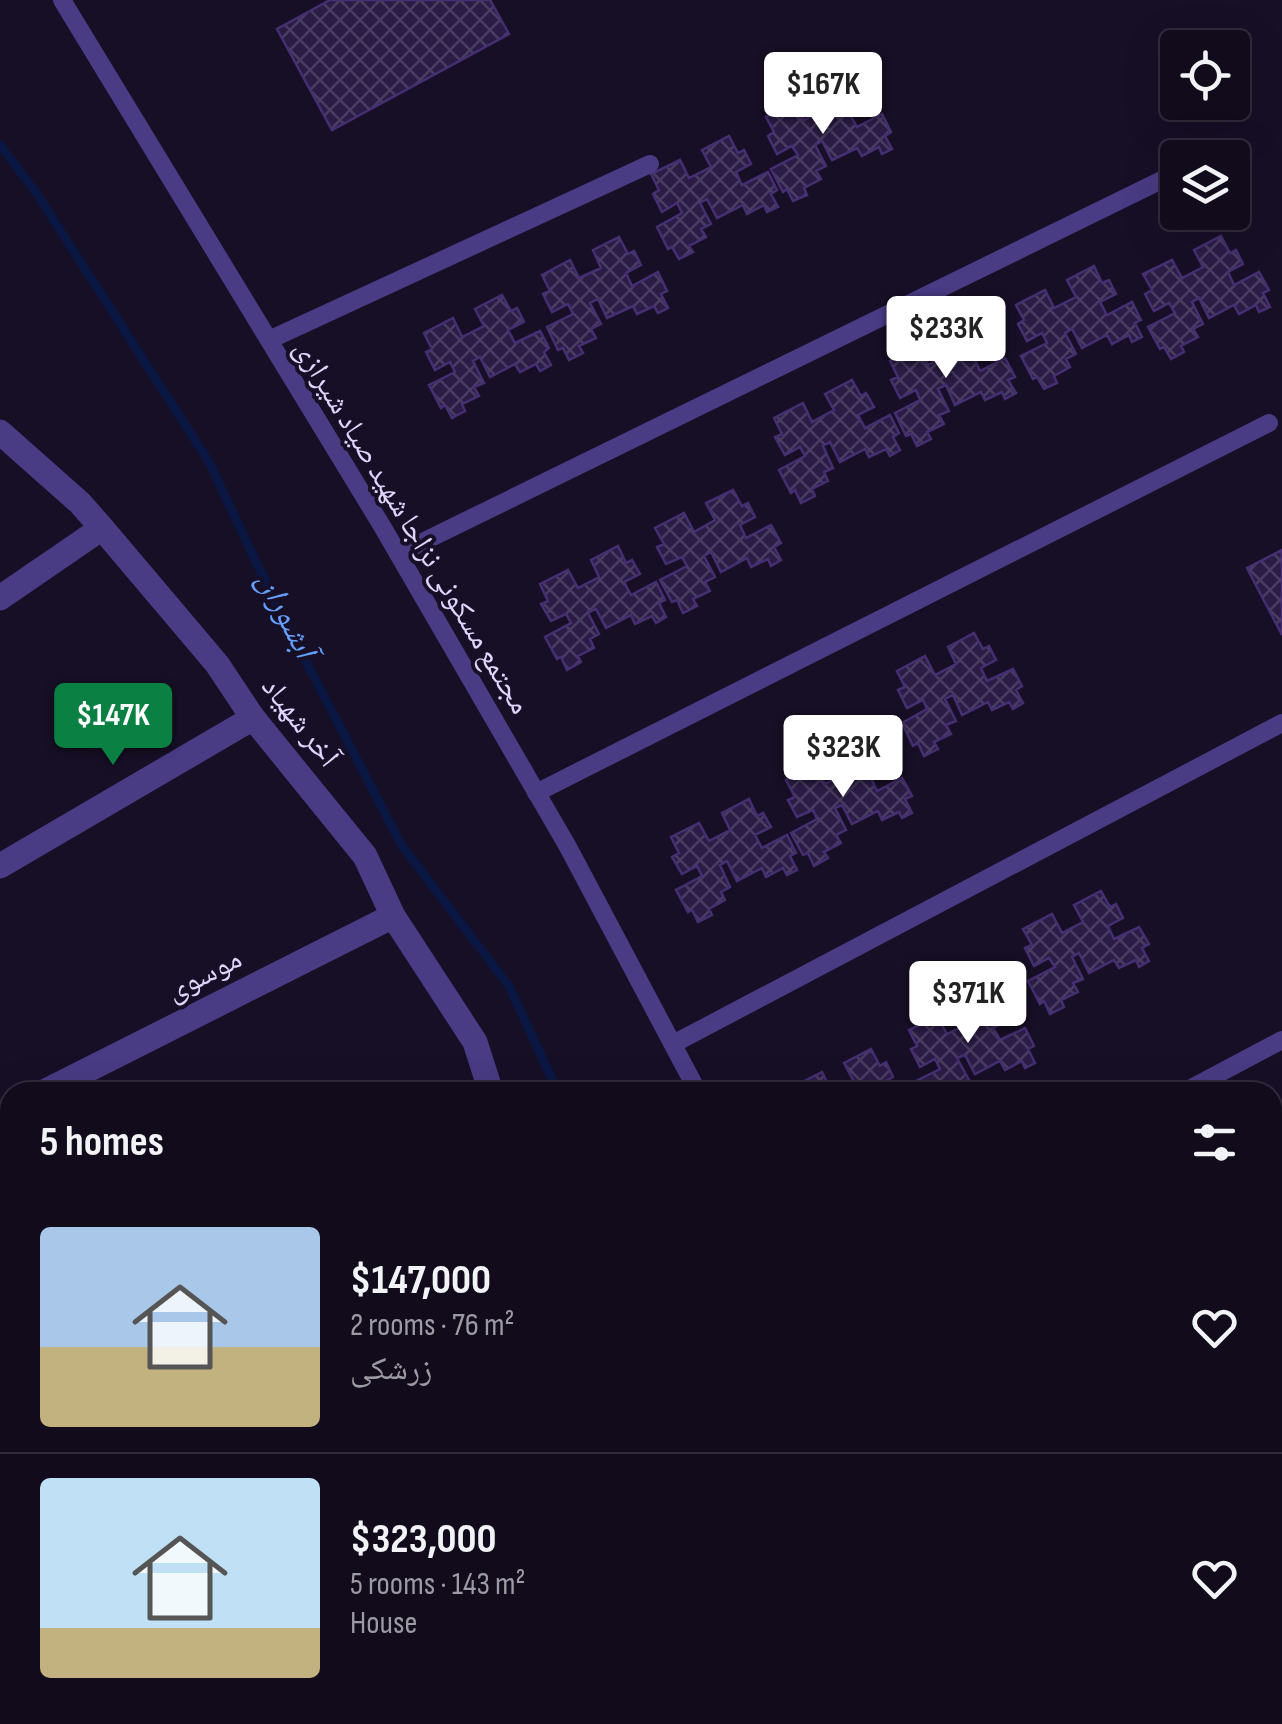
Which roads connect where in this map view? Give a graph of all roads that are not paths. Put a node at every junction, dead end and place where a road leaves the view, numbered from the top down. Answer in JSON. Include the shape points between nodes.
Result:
{"nodes":[{"id":1,"x":62,"y":0,"type":"edge"},
{"id":2,"x":650,"y":164,"type":"dead end"},
{"id":3,"x":1160,"y":181,"type":"edge"},
{"id":4,"x":269,"y":340,"type":"junction"},
{"id":5,"x":1269,"y":422,"type":"dead end"},
{"id":6,"x":2,"y":438,"type":"edge"},
{"id":7,"x":102,"y":528,"type":"junction"},
{"id":8,"x":398,"y":554,"type":"junction"},
{"id":9,"x":0,"y":598,"type":"edge"},
{"id":10,"x":253,"y":718,"type":"junction"},
{"id":11,"x":1282,"y":723,"type":"edge"},
{"id":12,"x":536,"y":793,"type":"junction"},
{"id":13,"x":0,"y":866,"type":"edge"},
{"id":14,"x":393,"y":916,"type":"junction"},
{"id":15,"x":1282,"y":1040,"type":"edge"},
{"id":16,"x":672,"y":1044,"type":"junction"},
{"id":17,"x":64,"y":1082,"type":"edge"},
{"id":18,"x":488,"y":1082,"type":"edge"},
{"id":19,"x":693,"y":1082,"type":"edge"},
{"id":20,"x":1203,"y":1082,"type":"edge"}],
"edges":[{"from":1,"to":4,"type":"lane","name":"مجتمع مسکونی نزاجا شهید صیاد شیرازی"},
{"from":2,"to":4,"type":"lane"},
{"from":3,"to":8,"type":"lane"},
{"from":4,"to":8,"type":"lane","name":"مجتمع مسکونی نزاجا شهید صیاد شیرازی"},
{"from":5,"to":12,"type":"lane"},
{"from":6,"to":7,"type":"street","name":"آخر شهیاد"},
{"from":7,"to":9,"type":"street"},
{"from":7,"to":10,"type":"street","name":"آخر شهیاد","via":[[217,664]]},
{"from":8,"to":12,"type":"lane","name":"مجتمع مسکونی نزاجا شهید صیاد شیرازی"},
{"from":10,"to":13,"type":"street"},
{"from":10,"to":14,"type":"street","name":"آخر شهیاد","via":[[365,856]]},
{"from":11,"to":16,"type":"lane"},
{"from":12,"to":16,"type":"lane","name":"مجتمع مسکونی نزاجا شهید صیاد شیرازی"},
{"from":14,"to":17,"type":"street","name":"موسوی"},
{"from":14,"to":18,"type":"street","name":"آخر شهیاد","via":[[475,1042]]},
{"from":15,"to":20,"type":"lane"},
{"from":16,"to":19,"type":"lane","name":"مجتمع مسکونی نزاجا شهید صیاد شیرازی"}]}
